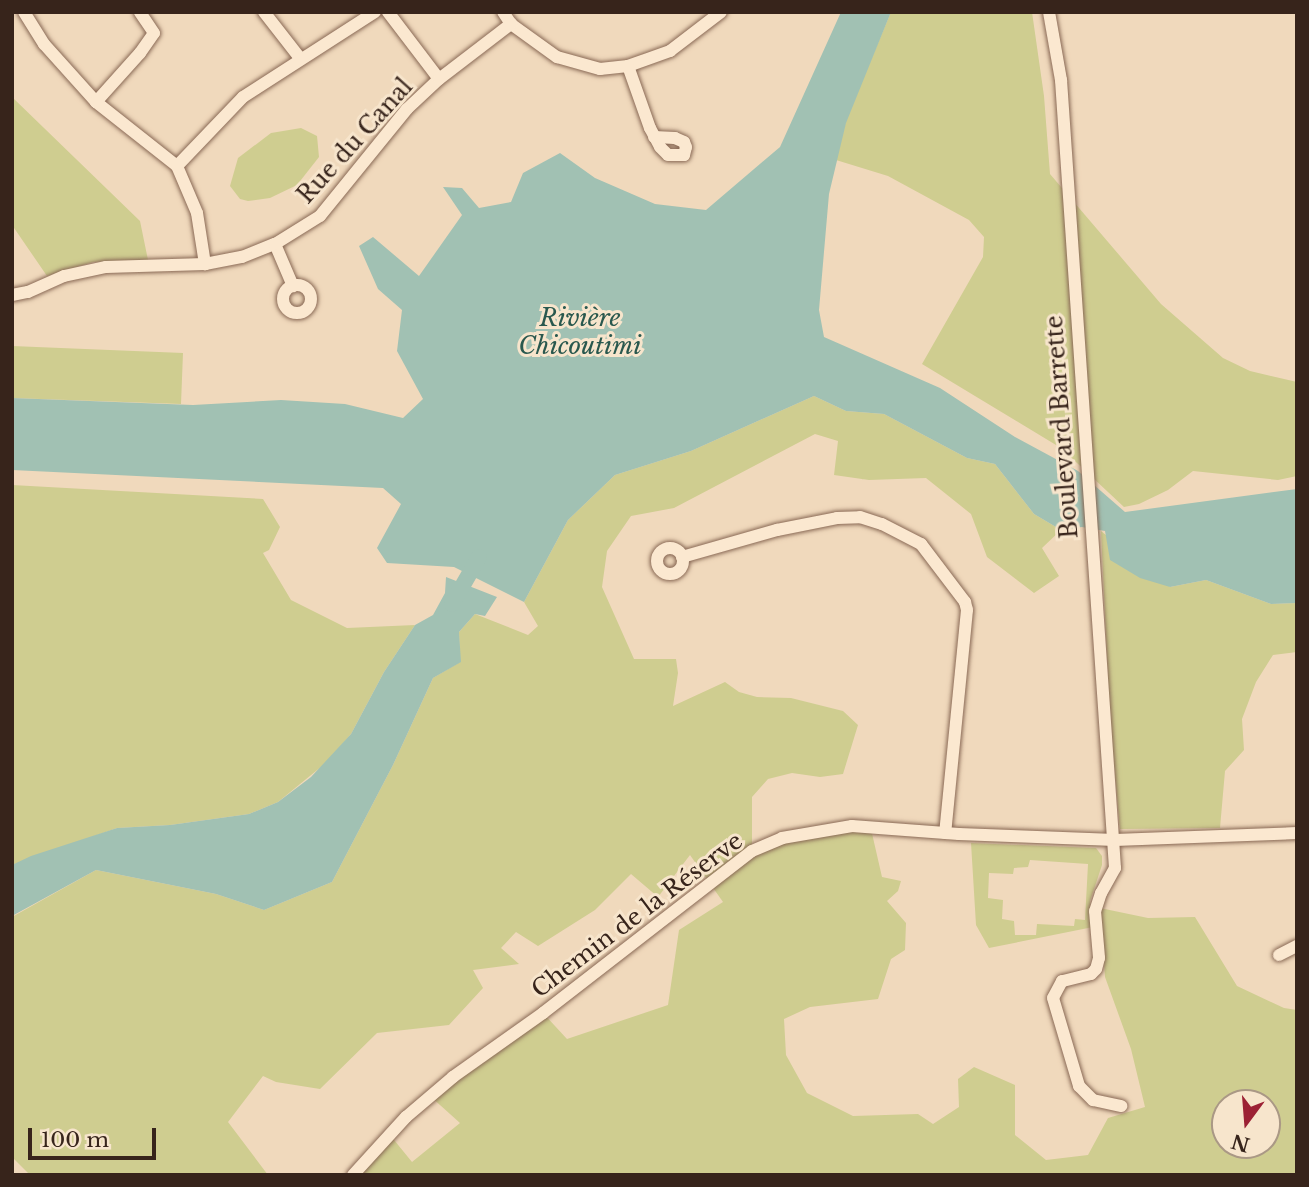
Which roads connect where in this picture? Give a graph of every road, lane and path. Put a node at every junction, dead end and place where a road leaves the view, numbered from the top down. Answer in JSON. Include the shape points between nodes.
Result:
{"nodes":[{"id":1,"x":24,"y":12,"type":"edge"},
{"id":2,"x":140,"y":12,"type":"edge"},
{"id":3,"x":264,"y":12,"type":"edge"},
{"id":4,"x":375,"y":12,"type":"edge"},
{"id":5,"x":388,"y":12,"type":"edge"},
{"id":6,"x":503,"y":12,"type":"edge"},
{"id":7,"x":721,"y":12,"type":"edge"},
{"id":8,"x":1049,"y":12,"type":"edge"},
{"id":9,"x":511,"y":24,"type":"junction"},
{"id":10,"x":300,"y":58,"type":"junction"},
{"id":11,"x":628,"y":66,"type":"junction"},
{"id":12,"x":439,"y":79,"type":"junction"},
{"id":13,"x":96,"y":102,"type":"junction"},
{"id":14,"x":654,"y":137,"type":"dead end"},
{"id":15,"x":177,"y":166,"type":"junction"},
{"id":16,"x":275,"y":244,"type":"junction"},
{"id":17,"x":205,"y":264,"type":"junction"},
{"id":18,"x":293,"y":286,"type":"dead end"},
{"id":19,"x":12,"y":295,"type":"edge"},
{"id":20,"x":682,"y":557,"type":"dead end"},
{"id":21,"x":945,"y":833,"type":"junction"},
{"id":22,"x":1297,"y":833,"type":"edge"},
{"id":23,"x":1115,"y":841,"type":"junction"},
{"id":24,"x":1297,"y":946,"type":"edge"},
{"id":25,"x":1279,"y":955,"type":"dead end"},
{"id":26,"x":1121,"y":1106,"type":"dead end"},
{"id":27,"x":353,"y":1175,"type":"edge"}],
"edges":[{"from":1,"to":13,"type":"street","via":[[44,44]]},
{"from":2,"to":13,"type":"street","via":[[154,33]]},
{"from":3,"to":10,"type":"street"},
{"from":4,"to":10,"type":"street"},
{"from":5,"to":12,"type":"street"},
{"from":6,"to":9,"type":"street"},
{"from":7,"to":11,"type":"street","via":[[670,51]]},
{"from":8,"to":23,"type":"street","name":"Boulevard Barrette","via":[[1061,79],[1094,597]]},
{"from":9,"to":11,"type":"street","via":[[573,63],[600,69]]},
{"from":9,"to":12,"type":"street","name":"Rue du Canal"},
{"from":10,"to":15,"type":"street","via":[[243,97]]},
{"from":11,"to":14,"type":"street"},
{"from":12,"to":16,"type":"street","name":"Rue du Canal","via":[[407,109],[320,216]]},
{"from":13,"to":15,"type":"street"},
{"from":15,"to":17,"type":"street","via":[[197,214]]},
{"from":16,"to":17,"type":"street","name":"Rue du Canal"},
{"from":16,"to":18,"type":"street"},
{"from":17,"to":19,"type":"street","name":"Rue du Canal","via":[[106,267]]},
{"from":20,"to":21,"type":"street","via":[[837,518],[860,517],[921,544],[967,610]]},
{"from":21,"to":23,"type":"street","name":"Chemin de la Réserve"},
{"from":21,"to":27,"type":"street","name":"Chemin de la Réserve","via":[[852,826],[782,838],[752,851],[438,1090]]},
{"from":22,"to":23,"type":"street","name":"Chemin de la Réserve"},
{"from":23,"to":26,"type":"street","name":"Boulevard Barrette","via":[[1115,868],[1095,911],[1096,969],[1062,981],[1053,998],[1079,1086],[1093,1100]]},
{"from":24,"to":25,"type":"street"}]}
